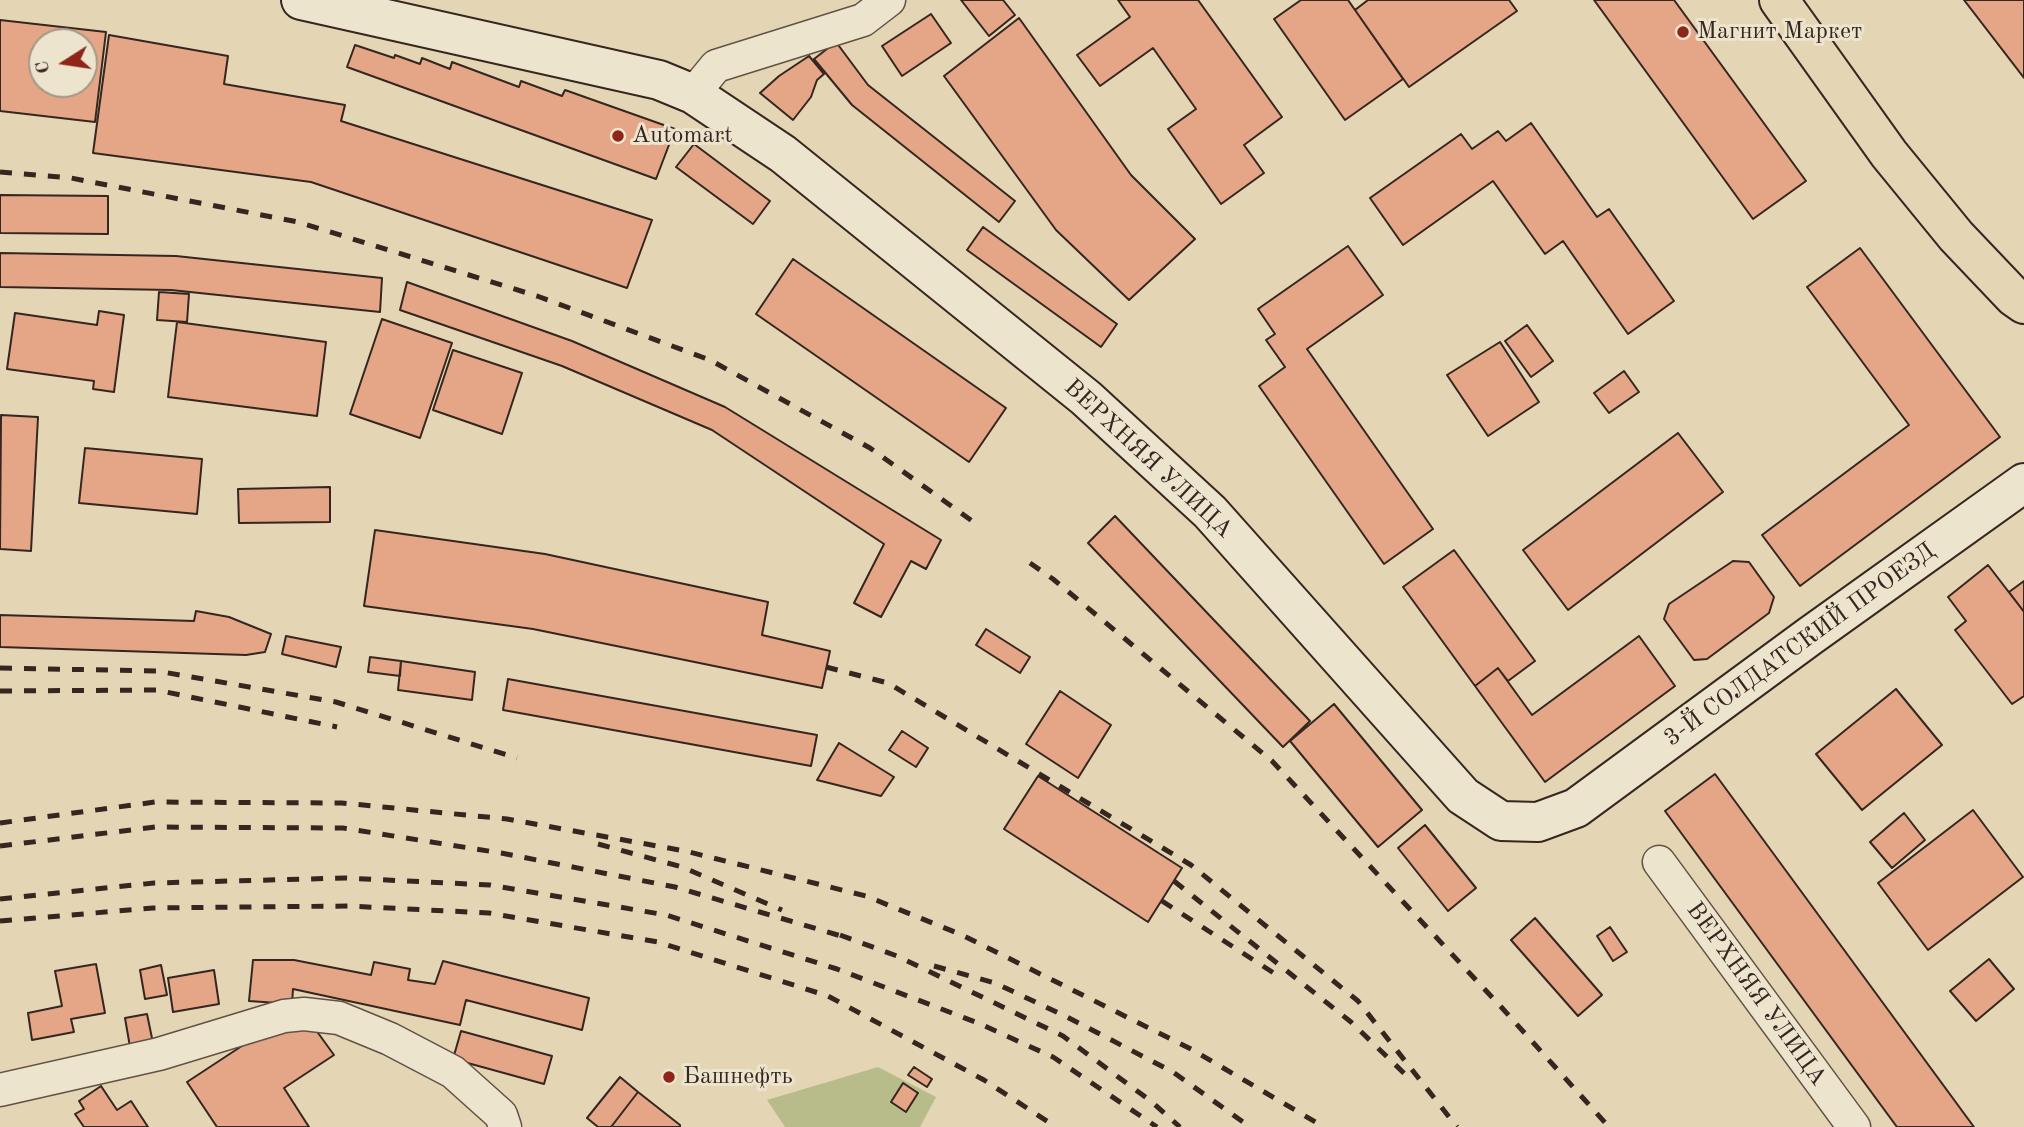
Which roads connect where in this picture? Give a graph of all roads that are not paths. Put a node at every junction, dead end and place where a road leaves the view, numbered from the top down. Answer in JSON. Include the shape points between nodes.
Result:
{"nodes":[{"id":1,"x":301,"y":0,"type":"edge"},
{"id":2,"x":889,"y":0,"type":"edge"},
{"id":3,"x":1779,"y":0,"type":"edge"},
{"id":4,"x":693,"y":94,"type":"junction"},
{"id":5,"x":2021,"y":305,"type":"edge"},
{"id":6,"x":2024,"y":483,"type":"edge"},
{"id":7,"x":1576,"y":808,"type":"joint"},
{"id":8,"x":1659,"y":862,"type":"dead end"},
{"id":9,"x":0,"y":1090,"type":"edge"},
{"id":10,"x":505,"y":1127,"type":"edge"},
{"id":11,"x":1854,"y":1127,"type":"edge"}],
"edges":[{"from":1,"to":4,"type":"main road","name":"ВЕРХНЯЯ УЛИЦА","via":[[659,80]]},
{"from":2,"to":4,"type":"street","via":[[863,20],[716,66]]},
{"from":3,"to":5,"type":"main road","via":[[1889,154],[1956,236]]},
{"from":4,"to":7,"type":"main road","name":"ВЕРХНЯЯ УЛИЦА","via":[[783,154],[1086,398],[1210,512],[1463,796],[1501,821],[1538,822]]},
{"from":6,"to":7,"type":"main road","name":"3-Й СОЛДАТСКИЙ ПРОЕЗД"},
{"from":8,"to":11,"type":"street","name":"ВЕРХНЯЯ УЛИЦА"},
{"from":9,"to":10,"type":"street","via":[[159,1054],[304,1014],[339,1018],[453,1072],[501,1115]]}]}
